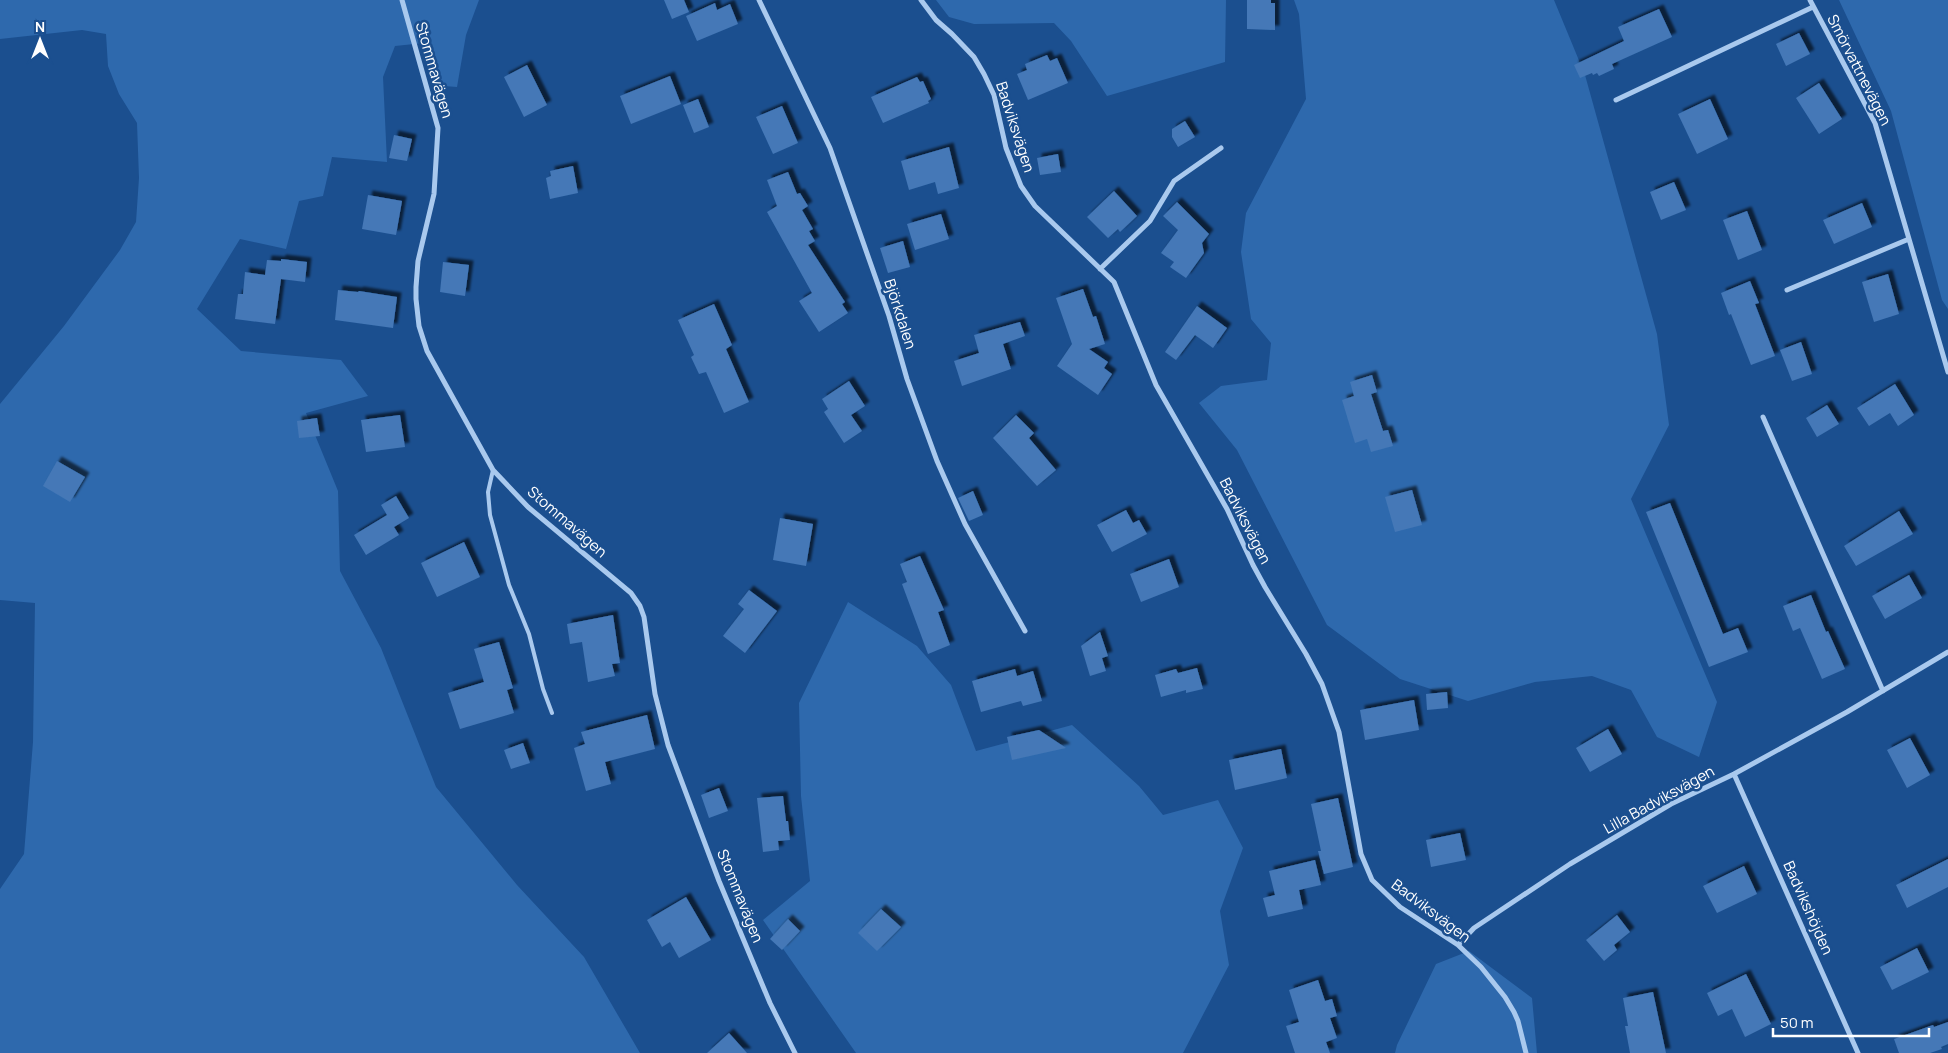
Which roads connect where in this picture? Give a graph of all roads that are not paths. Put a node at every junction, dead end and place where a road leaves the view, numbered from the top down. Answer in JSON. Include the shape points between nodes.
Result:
{"nodes":[{"id":1,"x":402,"y":0,"type":"edge"},
{"id":2,"x":759,"y":0,"type":"edge"},
{"id":3,"x":921,"y":0,"type":"edge"},
{"id":4,"x":1810,"y":0,"type":"edge"},
{"id":5,"x":1813,"y":7,"type":"junction"},
{"id":6,"x":1616,"y":100,"type":"dead end"},
{"id":7,"x":1221,"y":148,"type":"dead end"},
{"id":8,"x":1909,"y":239,"type":"junction"},
{"id":9,"x":1100,"y":269,"type":"junction"},
{"id":10,"x":1787,"y":290,"type":"dead end"},
{"id":11,"x":1948,"y":372,"type":"edge"},
{"id":12,"x":1764,"y":417,"type":"dead end"},
{"id":13,"x":493,"y":470,"type":"junction"},
{"id":14,"x":1025,"y":631,"type":"dead end"},
{"id":15,"x":1948,"y":652,"type":"edge"},
{"id":16,"x":1883,"y":690,"type":"junction"},
{"id":17,"x":552,"y":713,"type":"dead end"},
{"id":18,"x":1734,"y":774,"type":"junction"},
{"id":19,"x":1458,"y":945,"type":"junction"},
{"id":20,"x":794,"y":1053,"type":"edge"},
{"id":21,"x":1526,"y":1053,"type":"edge"},
{"id":22,"x":1858,"y":1053,"type":"edge"}],
"edges":[{"from":1,"to":13,"type":"street","name":"Stommavägen","via":[[438,128],[434,194],[418,261],[416,299],[419,326],[428,352]]},
{"from":2,"to":14,"type":"street","name":"Björkdalen","via":[[830,148],[937,461],[965,524]]},
{"from":3,"to":9,"type":"street","name":"Badviksvägen","via":[[936,20],[974,57],[984,74],[994,95],[1006,148],[1021,186],[1035,206]]},
{"from":4,"to":5,"type":"street","name":"Smörvattnevägen"},
{"from":5,"to":6,"type":"street"},
{"from":5,"to":8,"type":"street","name":"Smörvattnevägen","via":[[1875,123]]},
{"from":7,"to":9,"type":"street","via":[[1174,181],[1150,221]]},
{"from":8,"to":10,"type":"street"},
{"from":8,"to":11,"type":"street","name":"Smörvattnevägen"},
{"from":9,"to":19,"type":"street","name":"Badviksvägen","via":[[1114,282],[1156,385],[1227,509],[1261,580],[1322,684],[1339,732],[1361,854],[1372,880],[1400,907]]},
{"from":12,"to":16,"type":"street"},
{"from":13,"to":17,"type":"lane","via":[[488,492],[490,515],[509,585],[529,634]]},
{"from":13,"to":20,"type":"street","name":"Stommavägen","via":[[528,507],[631,593],[640,606],[655,694],[668,746],[719,881]]},
{"from":15,"to":16,"type":"street","name":"Lilla Badviksvägen"},
{"from":16,"to":18,"type":"street","name":"Lilla Badviksvägen"},
{"from":18,"to":19,"type":"street","name":"Lilla Badviksvägen","via":[[1671,804],[1570,864],[1474,928]]},
{"from":18,"to":22,"type":"street","name":"Badvikshöjden"},
{"from":19,"to":21,"type":"street","name":"Badviksvägen","via":[[1482,967],[1505,997],[1518,1021]]}]}
